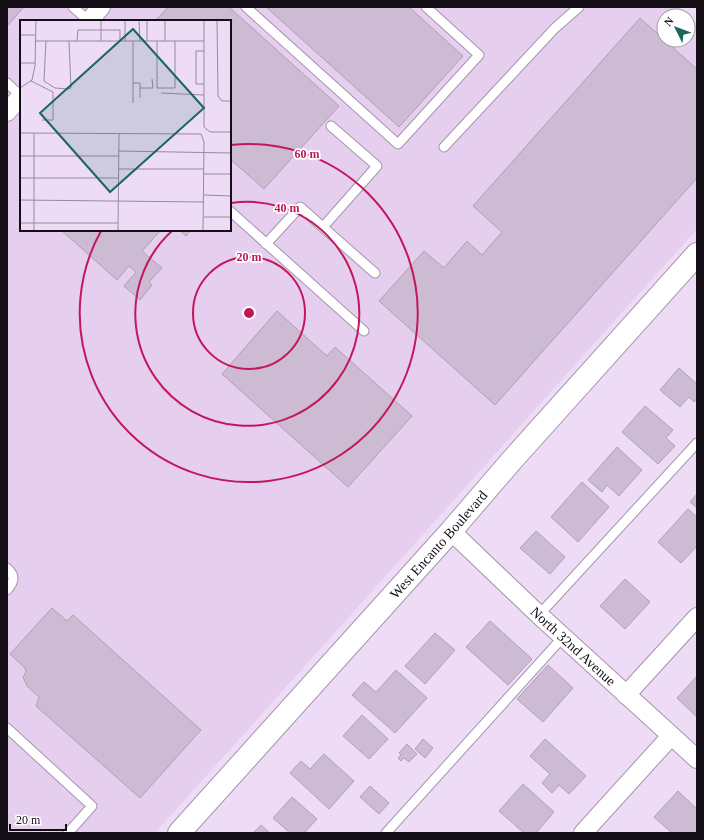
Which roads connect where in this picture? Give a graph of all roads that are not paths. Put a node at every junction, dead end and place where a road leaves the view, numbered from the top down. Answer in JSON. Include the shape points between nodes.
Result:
{"nodes":[{"id":1,"x":73,"y":7,"type":"edge"},
{"id":2,"x":101,"y":7,"type":"edge"},
{"id":3,"x":246,"y":7,"type":"edge"},
{"id":4,"x":426,"y":7,"type":"edge"},
{"id":5,"x":579,"y":7,"type":"edge"},
{"id":6,"x":88,"y":20,"type":"edge"},
{"id":7,"x":90,"y":20,"type":"edge"},
{"id":8,"x":7,"y":83,"type":"edge"},
{"id":9,"x":20,"y":95,"type":"edge"},
{"id":10,"x":20,"y":97,"type":"edge"},
{"id":11,"x":7,"y":112,"type":"edge"},
{"id":12,"x":331,"y":126,"type":"dead end"},
{"id":13,"x":444,"y":148,"type":"dead end"},
{"id":14,"x":231,"y":212,"type":"edge"},
{"id":15,"x":323,"y":227,"type":"junction"},
{"id":16,"x":266,"y":244,"type":"junction"},
{"id":17,"x":697,"y":254,"type":"edge"},
{"id":18,"x":375,"y":273,"type":"dead end"},
{"id":19,"x":364,"y":332,"type":"dead end"},
{"id":20,"x":697,"y":442,"type":"edge"},
{"id":21,"x":451,"y":531,"type":"junction"},
{"id":22,"x":7,"y":568,"type":"edge"},
{"id":23,"x":7,"y":590,"type":"edge"},
{"id":24,"x":538,"y":615,"type":"junction"},
{"id":25,"x":697,"y":617,"type":"edge"},
{"id":26,"x":563,"y":637,"type":"junction"},
{"id":27,"x":626,"y":695,"type":"junction"},
{"id":28,"x":7,"y":728,"type":"edge"},
{"id":29,"x":671,"y":736,"type":"junction"},
{"id":30,"x":697,"y":759,"type":"edge"},
{"id":31,"x":68,"y":833,"type":"edge"},
{"id":32,"x":179,"y":833,"type":"edge"},
{"id":33,"x":386,"y":833,"type":"edge"},
{"id":34,"x":583,"y":833,"type":"edge"}],
"edges":[{"from":1,"to":6,"type":"lane"},
{"from":2,"to":7,"type":"street"},
{"from":3,"to":4,"type":"lane","via":[[398,144],[479,54]]},
{"from":5,"to":13,"type":"lane","via":[[555,28]]},
{"from":8,"to":9,"type":"lane"},
{"from":10,"to":11,"type":"street"},
{"from":12,"to":15,"type":"lane","via":[[377,166]]},
{"from":14,"to":16,"type":"lane"},
{"from":15,"to":16,"type":"lane","via":[[300,207]]},
{"from":15,"to":18,"type":"lane"},
{"from":16,"to":19,"type":"lane"},
{"from":17,"to":21,"type":"street","name":"West Encanto Boulevard"},
{"from":20,"to":24,"type":"lane"},
{"from":21,"to":24,"type":"street","name":"North 32nd Avenue"},
{"from":21,"to":32,"type":"street","name":"West Encanto Boulevard"},
{"from":22,"to":23,"type":"lane","via":[[13,577],[13,583]]},
{"from":24,"to":26,"type":"street","name":"North 32nd Avenue"},
{"from":25,"to":27,"type":"street"},
{"from":26,"to":27,"type":"street","name":"North 32nd Avenue"},
{"from":26,"to":33,"type":"lane"},
{"from":27,"to":29,"type":"street","name":"North 32nd Avenue"},
{"from":28,"to":31,"type":"lane","via":[[92,806]]},
{"from":29,"to":30,"type":"street","name":"North 32nd Avenue"},
{"from":29,"to":34,"type":"street"}]}
